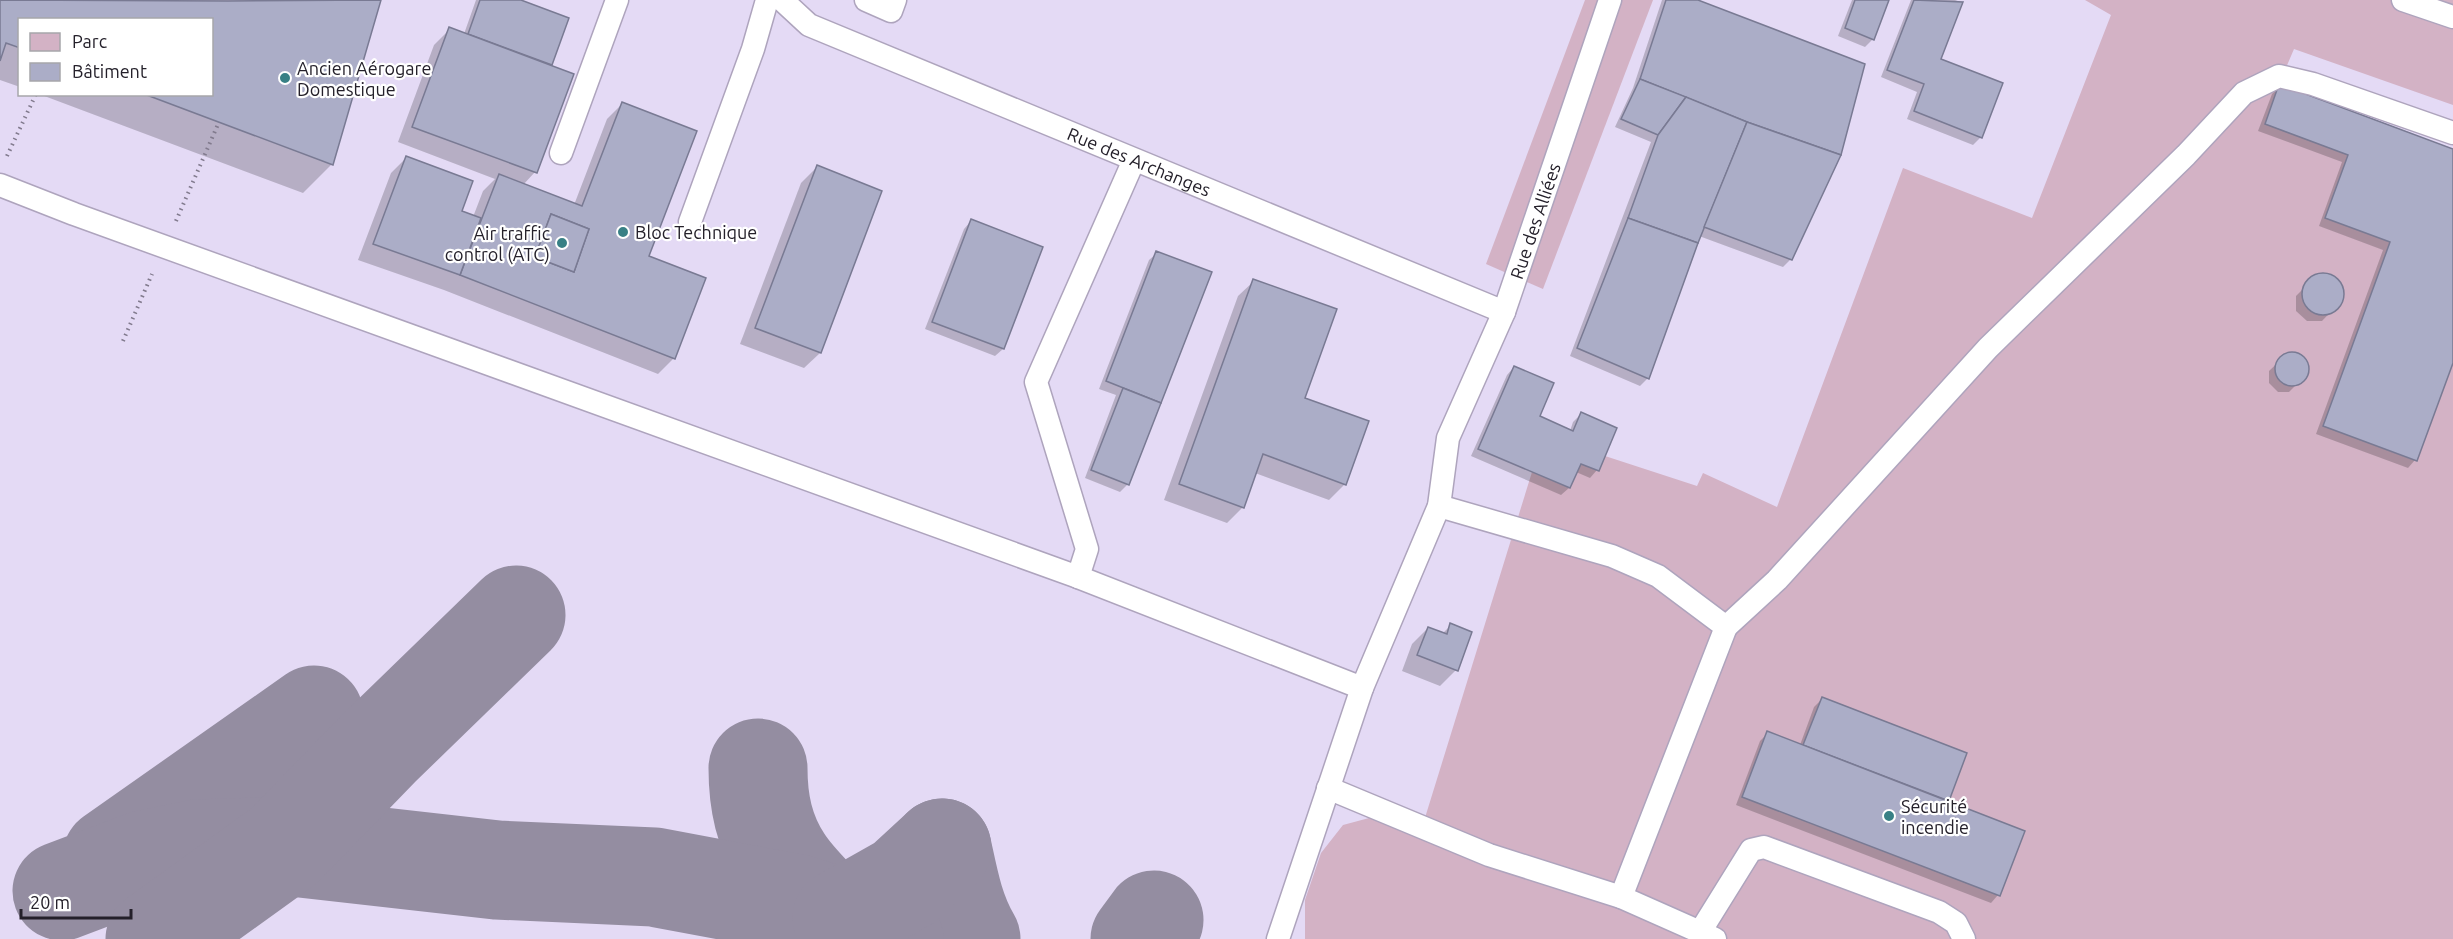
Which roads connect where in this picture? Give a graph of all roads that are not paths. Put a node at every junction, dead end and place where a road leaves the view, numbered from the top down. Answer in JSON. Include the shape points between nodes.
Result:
{"nodes":[{"id":1,"x":617,"y":0,"type":"edge"},
{"id":2,"x":767,"y":0,"type":"edge"},
{"id":3,"x":782,"y":0,"type":"edge"},
{"id":4,"x":866,"y":0,"type":"edge"},
{"id":5,"x":895,"y":0,"type":"edge"},
{"id":6,"x":1610,"y":0,"type":"edge"},
{"id":7,"x":2403,"y":0,"type":"edge"},
{"id":8,"x":2453,"y":17,"type":"edge"},
{"id":9,"x":2453,"y":133,"type":"edge"},
{"id":10,"x":561,"y":153,"type":"dead end"},
{"id":11,"x":1134,"y":159,"type":"junction"},
{"id":12,"x":0,"y":185,"type":"edge"},
{"id":13,"x":690,"y":222,"type":"dead end"},
{"id":14,"x":1504,"y":312,"type":"junction"},
{"id":15,"x":1439,"y":506,"type":"junction"},
{"id":16,"x":1078,"y":577,"type":"junction"},
{"id":17,"x":1726,"y":627,"type":"junction"},
{"id":18,"x":1362,"y":688,"type":"junction"},
{"id":19,"x":1328,"y":788,"type":"junction"},
{"id":20,"x":1621,"y":897,"type":"junction"},
{"id":21,"x":1708,"y":936,"type":"edge"},
{"id":22,"x":1278,"y":939,"type":"edge"},
{"id":23,"x":1964,"y":939,"type":"edge"}],
"edges":[{"from":1,"to":10,"type":"lane"},
{"from":2,"to":13,"type":"lane"},
{"from":3,"to":11,"type":"lane","name":"Rue des Archanges","via":[[809,25]]},
{"from":4,"to":5,"type":"lane","via":[[891,11]]},
{"from":6,"to":14,"type":"lane","name":"Rue des Alliées"},
{"from":7,"to":8,"type":"lane"},
{"from":9,"to":17,"type":"lane","via":[[2279,76],[2244,93],[1988,348],[1777,580]]},
{"from":11,"to":14,"type":"lane","name":"Rue des Archanges"},
{"from":11,"to":16,"type":"lane","via":[[1036,382],[1087,549]]},
{"from":12,"to":16,"type":"lane"},
{"from":14,"to":15,"type":"lane","name":"Rue des Alliées","via":[[1448,438]]},
{"from":15,"to":17,"type":"lane","via":[[1612,556],[1658,576]]},
{"from":15,"to":18,"type":"lane","name":"Rue des Alliées"},
{"from":16,"to":18,"type":"lane"},
{"from":17,"to":20,"type":"lane"},
{"from":18,"to":19,"type":"lane","name":"Rue des Alliées"},
{"from":19,"to":20,"type":"lane","via":[[1489,855]]},
{"from":19,"to":22,"type":"lane","name":"Rue des Alliées"},
{"from":20,"to":21,"type":"lane"},
{"from":21,"to":23,"type":"lane","via":[[1751,850],[1764,847],[1939,912],[1956,923]]}]}
